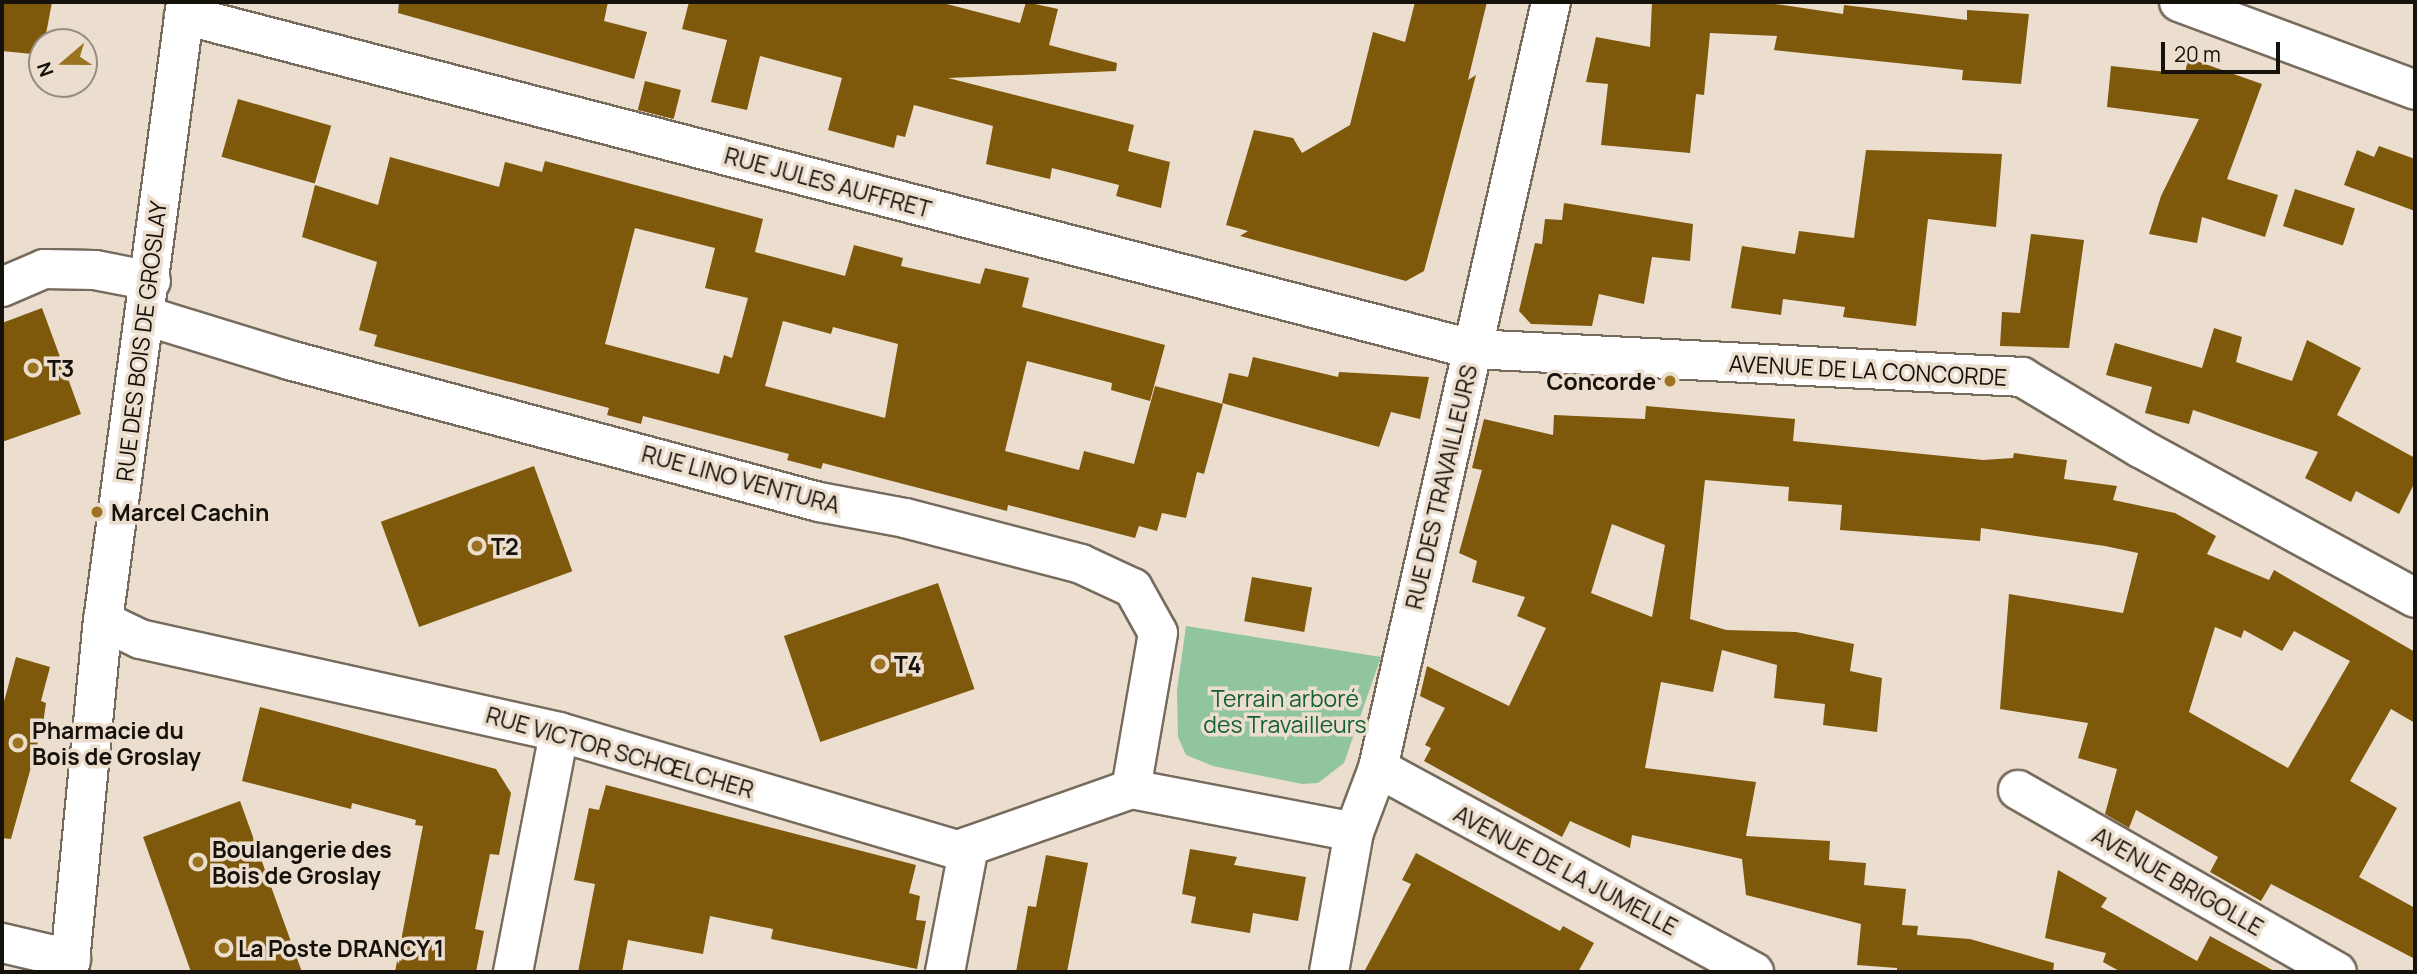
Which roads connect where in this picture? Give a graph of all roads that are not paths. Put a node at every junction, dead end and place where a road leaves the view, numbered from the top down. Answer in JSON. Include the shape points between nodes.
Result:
{"nodes":[{"id":1,"x":1551,"y":2,"type":"edge"},
{"id":2,"x":2179,"y":2,"type":"edge"},
{"id":3,"x":185,"y":8,"type":"edge"},
{"id":4,"x":2415,"y":90,"type":"edge"},
{"id":5,"x":2,"y":287,"type":"edge"},
{"id":6,"x":148,"y":298,"type":"junction"},
{"id":7,"x":1472,"y":349,"type":"junction"},
{"id":8,"x":2415,"y":598,"type":"edge"},
{"id":9,"x":103,"y":621,"type":"junction"},
{"id":10,"x":559,"y":732,"type":"junction"},
{"id":11,"x":1378,"y":768,"type":"junction"},
{"id":12,"x":1130,"y":789,"type":"junction"},
{"id":13,"x":2018,"y":790,"type":"dead end"},
{"id":14,"x":1354,"y":832,"type":"junction"},
{"id":15,"x":969,"y":846,"type":"junction"},
{"id":16,"x":2,"y":943,"type":"edge"},
{"id":17,"x":70,"y":966,"type":"edge"},
{"id":18,"x":1743,"y":970,"type":"edge"},
{"id":19,"x":513,"y":972,"type":"edge"},
{"id":20,"x":945,"y":972,"type":"edge"},
{"id":21,"x":1329,"y":972,"type":"edge"},
{"id":22,"x":2337,"y":972,"type":"edge"}],
"edges":[{"from":1,"to":7,"type":"street","name":"RUE DES TRAVAILLEURS"},
{"from":2,"to":4,"type":"street"},
{"from":3,"to":6,"type":"street","name":"RUE DES BOIS DE GROSLAY"},
{"from":3,"to":7,"type":"street","name":"RUE JULES AUFFRET"},
{"from":5,"to":6,"type":"street","name":"RUE LINO VENTURA","via":[[44,270],[95,270]]},
{"from":6,"to":9,"type":"street","name":"RUE DES BOIS DE GROSLAY"},
{"from":6,"to":12,"type":"street","name":"RUE LINO VENTURA","via":[[289,360],[819,502],[905,518],[1081,564],[1133,588],[1158,633]]},
{"from":7,"to":8,"type":"street","name":"AVENUE DE LA CONCORDE","via":[[2022,377],[2140,448]]},
{"from":7,"to":11,"type":"street","name":"RUE DES TRAVAILLEURS"},
{"from":9,"to":10,"type":"street","name":"RUE VICTOR SCHŒLCHER","via":[[140,639]]},
{"from":9,"to":17,"type":"street","name":"RUE DES BOIS DE GROSLAY"},
{"from":10,"to":15,"type":"street","name":"RUE VICTOR SCHŒLCHER","via":[[918,839],[958,850]]},
{"from":10,"to":19,"type":"street"},
{"from":11,"to":14,"type":"street","name":"RUE DES TRAVAILLEURS"},
{"from":11,"to":18,"type":"street","name":"AVENUE DE LA JUMELLE"},
{"from":12,"to":14,"type":"street"},
{"from":12,"to":15,"type":"street","name":"RUE VICTOR SCHŒLCHER"},
{"from":13,"to":22,"type":"street","name":"AVENUE BRIGOLLE"},
{"from":14,"to":21,"type":"street","name":"RUE DES TRAVAILLEURS"},
{"from":15,"to":20,"type":"street"},
{"from":16,"to":17,"type":"street"}]}
